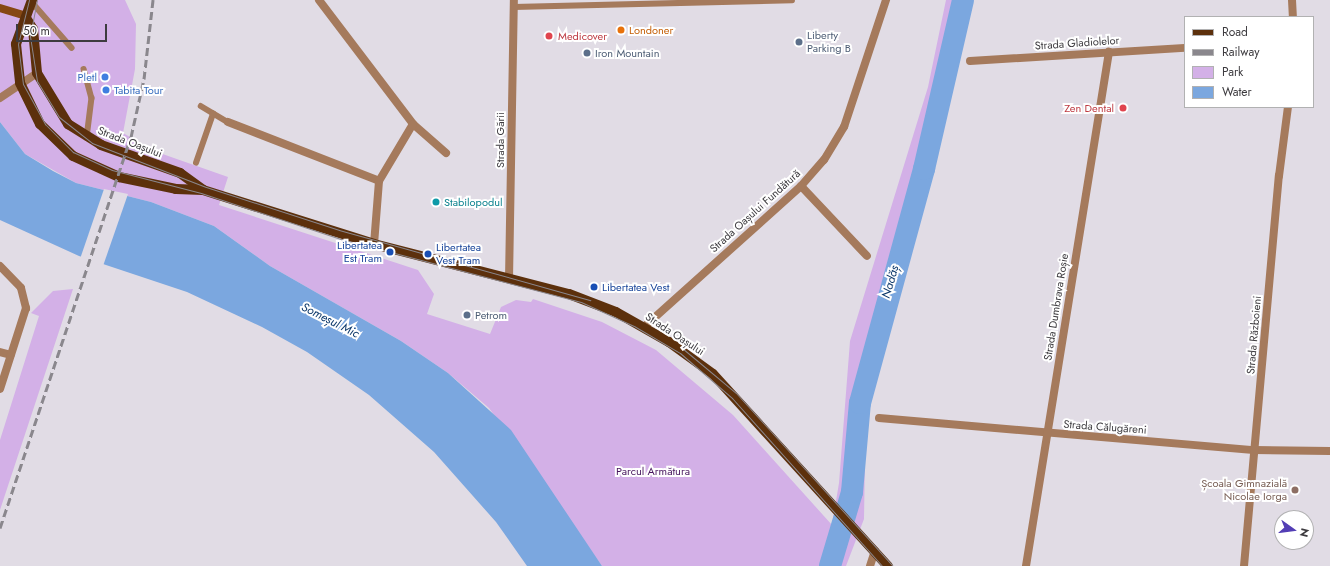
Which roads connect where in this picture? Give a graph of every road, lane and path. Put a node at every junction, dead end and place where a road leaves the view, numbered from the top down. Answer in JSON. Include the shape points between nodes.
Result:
{"nodes":[{"id":1,"x":319,"y":0,"type":"edge"},
{"id":2,"x":792,"y":0,"type":"edge"},
{"id":3,"x":878,"y":0,"type":"edge"},
{"id":4,"x":886,"y":0,"type":"edge"},
{"id":5,"x":1292,"y":0,"type":"edge"},
{"id":6,"x":32,"y":1,"type":"edge"},
{"id":7,"x":514,"y":3,"type":"edge"},
{"id":8,"x":0,"y":8,"type":"edge"},
{"id":9,"x":1293,"y":16,"type":"edge"},
{"id":10,"x":27,"y":17,"type":"junction"},
{"id":11,"x":72,"y":48,"type":"dead end"},
{"id":12,"x":1184,"y":48,"type":"edge"},
{"id":13,"x":1109,"y":52,"type":"junction"},
{"id":14,"x":970,"y":61,"type":"dead end"},
{"id":15,"x":84,"y":69,"type":"dead end"},
{"id":16,"x":37,"y":73,"type":"junction"},
{"id":17,"x":20,"y":83,"type":"junction"},
{"id":18,"x":0,"y":98,"type":"edge"},
{"id":19,"x":200,"y":106,"type":"dead end"},
{"id":20,"x":1288,"y":108,"type":"edge"},
{"id":21,"x":213,"y":114,"type":"junction"},
{"id":22,"x":228,"y":122,"type":"joint"},
{"id":23,"x":413,"y":124,"type":"junction"},
{"id":24,"x":87,"y":138,"type":"junction"},
{"id":25,"x":446,"y":153,"type":"dead end"},
{"id":26,"x":196,"y":163,"type":"dead end"},
{"id":27,"x":379,"y":182,"type":"junction"},
{"id":28,"x":801,"y":186,"type":"junction"},
{"id":29,"x":202,"y":190,"type":"junction"},
{"id":30,"x":374,"y":244,"type":"junction"},
{"id":31,"x":867,"y":256,"type":"dead end"},
{"id":32,"x":0,"y":266,"type":"edge"},
{"id":33,"x":510,"y":268,"type":"junction"},
{"id":34,"x":4,"y":273,"type":"edge"},
{"id":35,"x":498,"y":277,"type":"junction"},
{"id":36,"x":509,"y":279,"type":"junction"},
{"id":37,"x":520,"y":282,"type":"junction"},
{"id":38,"x":644,"y":327,"type":"junction"},
{"id":39,"x":0,"y":352,"type":"edge"},
{"id":40,"x":11,"y":355,"type":"junction"},
{"id":41,"x":0,"y":388,"type":"edge"},
{"id":42,"x":879,"y":418,"type":"dead end"},
{"id":43,"x":1047,"y":434,"type":"junction"},
{"id":44,"x":1254,"y":450,"type":"junction"},
{"id":45,"x":1330,"y":451,"type":"edge"},
{"id":46,"x":875,"y":551,"type":"junction"},
{"id":47,"x":870,"y":566,"type":"edge"},
{"id":48,"x":888,"y":566,"type":"edge"},
{"id":49,"x":1026,"y":566,"type":"edge"},
{"id":50,"x":1244,"y":566,"type":"edge"}],
"edges":[{"from":1,"to":23,"type":"street"},
{"from":2,"to":7,"type":"lane"},
{"from":3,"to":4,"type":"lane"},
{"from":4,"to":28,"type":"street","name":"Strada Oașului Fundătură","via":[[844,127],[824,160]]},
{"from":5,"to":9,"type":"street"},
{"from":6,"to":10,"type":"main road"},
{"from":6,"to":11,"type":"lane"},
{"from":7,"to":33,"type":"street","name":"Strada Gării"},
{"from":8,"to":10,"type":"main road"},
{"from":10,"to":16,"type":"main road","name":"Strada Oașului","via":[[33,29]]},
{"from":10,"to":17,"type":"main road","name":"Strada Oașului","via":[[18,29],[16,44]]},
{"from":12,"to":13,"type":"street","name":"Strada Gladiolelor"},
{"from":13,"to":14,"type":"street","name":"Strada Gladiolelor"},
{"from":13,"to":43,"type":"street","name":"Strada Dumbrava Roșie"},
{"from":15,"to":24,"type":"lane","via":[[92,98]]},
{"from":16,"to":17,"type":"street"},
{"from":16,"to":24,"type":"main road","name":"Strada Oașului","via":[[57,109]]},
{"from":17,"to":18,"type":"street"},
{"from":17,"to":29,"type":"main road","name":"Strada Oașului","via":[[40,124],[73,156],[101,170],[146,184]]},
{"from":19,"to":21,"type":"lane"},
{"from":20,"to":44,"type":"street","name":"Strada Războieni"},
{"from":21,"to":22,"type":"lane"},
{"from":21,"to":26,"type":"lane"},
{"from":22,"to":27,"type":"street"},
{"from":23,"to":25,"type":"street"},
{"from":23,"to":27,"type":"street"},
{"from":24,"to":29,"type":"main road","name":"Strada Oașului","via":[[180,173]]},
{"from":27,"to":30,"type":"street"},
{"from":28,"to":31,"type":"street"},
{"from":28,"to":38,"type":"street","name":"Strada Oașului Fundătură"},
{"from":29,"to":30,"type":"main road","name":"Strada Oașului"},
{"from":30,"to":35,"type":"main road","name":"Strada Oașului"},
{"from":32,"to":34,"type":"street"},
{"from":33,"to":35,"type":"street"},
{"from":33,"to":36,"type":"street","name":"Strada Gării"},
{"from":33,"to":37,"type":"street"},
{"from":34,"to":40,"type":"street","via":[[21,288],[26,308]]},
{"from":35,"to":36,"type":"main road","name":"Strada Oașului"},
{"from":36,"to":37,"type":"main road","name":"Strada Oașului"},
{"from":37,"to":38,"type":"main road","name":"Strada Oașului","via":[[589,300]]},
{"from":38,"to":46,"type":"main road","name":"Strada Oașului","via":[[713,374]]},
{"from":39,"to":40,"type":"street"},
{"from":40,"to":41,"type":"street"},
{"from":42,"to":43,"type":"street","name":"Strada Călugăreni"},
{"from":43,"to":44,"type":"street","name":"Strada Călugăreni"},
{"from":43,"to":49,"type":"street","name":"Strada Dumbrava Roșie"},
{"from":44,"to":45,"type":"street","name":"Strada Călugăreni"},
{"from":44,"to":50,"type":"street","name":"Strada Războieni"},
{"from":46,"to":47,"type":"street"},
{"from":46,"to":48,"type":"main road","name":"Strada Oașului"}]}
